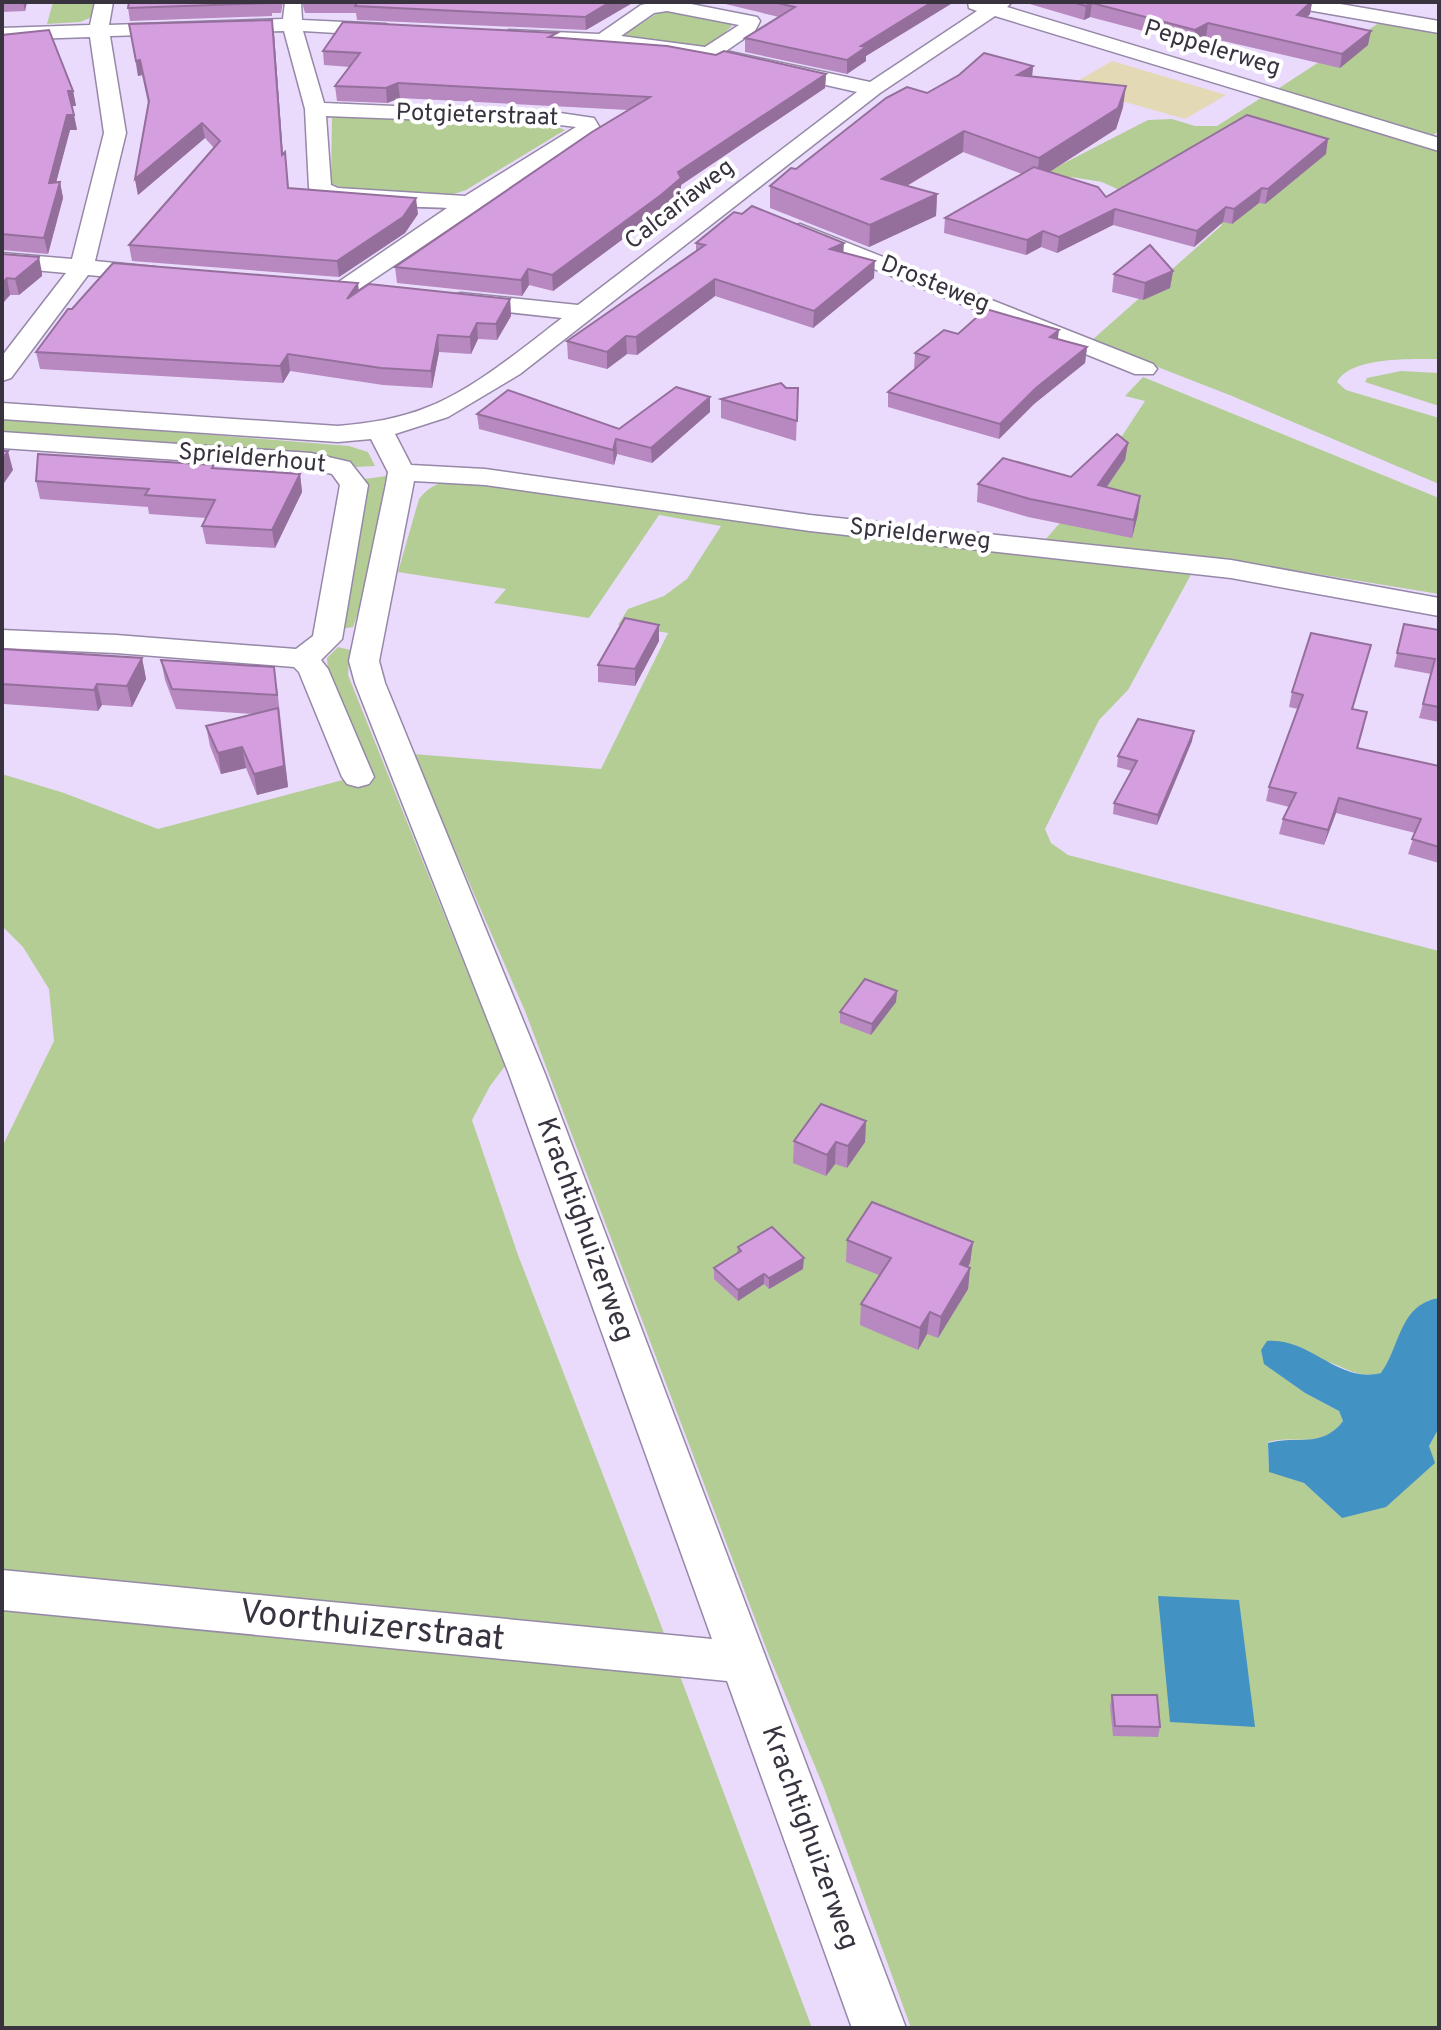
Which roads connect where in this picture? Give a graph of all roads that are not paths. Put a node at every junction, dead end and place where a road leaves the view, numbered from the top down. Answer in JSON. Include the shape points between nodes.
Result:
{"nodes":[{"id":1,"x":104,"y":2,"type":"edge"},
{"id":2,"x":293,"y":2,"type":"edge"},
{"id":3,"x":971,"y":2,"type":"edge"},
{"id":4,"x":1296,"y":2,"type":"edge"},
{"id":5,"x":998,"y":5,"type":"edge"},
{"id":6,"x":292,"y":25,"type":"junction"},
{"id":7,"x":1439,"y":27,"type":"edge"},
{"id":8,"x":99,"y":29,"type":"junction"},
{"id":9,"x":401,"y":30,"type":"edge"},
{"id":10,"x":2,"y":34,"type":"edge"},
{"id":11,"x":495,"y":35,"type":"edge"},
{"id":12,"x":603,"y":40,"type":"junction"},
{"id":13,"x":709,"y":53,"type":"junction"},
{"id":14,"x":873,"y":89,"type":"junction"},
{"id":15,"x":315,"y":109,"type":"junction"},
{"id":16,"x":1439,"y":145,"type":"edge"},
{"id":17,"x":726,"y":201,"type":"junction"},
{"id":18,"x":469,"y":203,"type":"junction"},
{"id":19,"x":750,"y":211,"type":"edge"},
{"id":20,"x":778,"y":222,"type":"edge"},
{"id":21,"x":2,"y":260,"type":"edge"},
{"id":22,"x":82,"y":267,"type":"junction"},
{"id":23,"x":179,"y":276,"type":"edge"},
{"id":24,"x":387,"y":292,"type":"edge"},
{"id":25,"x":445,"y":298,"type":"edge"},
{"id":26,"x":583,"y":313,"type":"junction"},
{"id":27,"x":1144,"y":369,"type":"dead end"},
{"id":28,"x":2,"y":373,"type":"edge"},
{"id":29,"x":2,"y":411,"type":"edge"},
{"id":30,"x":380,"y":430,"type":"junction"},
{"id":31,"x":2,"y":440,"type":"edge"},
{"id":32,"x":401,"y":472,"type":"junction"},
{"id":33,"x":1439,"y":607,"type":"edge"},
{"id":34,"x":2,"y":639,"type":"edge"},
{"id":35,"x":348,"y":639,"type":"junction"},
{"id":36,"x":303,"y":659,"type":"junction"},
{"id":37,"x":358,"y":777,"type":"dead end"},
{"id":38,"x":2,"y":1590,"type":"edge"},
{"id":39,"x":743,"y":1661,"type":"junction"},
{"id":40,"x":879,"y":2028,"type":"edge"}],
"edges":[{"from":1,"to":8,"type":"street"},
{"from":2,"to":6,"type":"street"},
{"from":3,"to":5,"type":"street","name":"Peppelerweg"},
{"from":4,"to":7,"type":"street"},
{"from":5,"to":14,"type":"street","name":"Calcariaweg"},
{"from":5,"to":16,"type":"street","name":"Peppelerweg"},
{"from":6,"to":8,"type":"street"},
{"from":6,"to":9,"type":"street"},
{"from":6,"to":15,"type":"street"},
{"from":8,"to":10,"type":"street"},
{"from":8,"to":22,"type":"street","via":[[115,133]]},
{"from":11,"to":12,"type":"street"},
{"from":12,"to":13,"type":"street"},
{"from":12,"to":13,"type":"street","via":[[648,9],[667,5],[750,21]]},
{"from":13,"to":14,"type":"street"},
{"from":14,"to":17,"type":"street","name":"Calcariaweg"},
{"from":15,"to":18,"type":"street","via":[[320,188],[334,194]]},
{"from":15,"to":18,"type":"street","name":"Potgieterstraat","via":[[587,122],[589,128]]},
{"from":17,"to":19,"type":"street"},
{"from":17,"to":26,"type":"street","name":"Calcariaweg"},
{"from":18,"to":24,"type":"street","name":"Potgieterstraat","via":[[337,287]]},
{"from":20,"to":27,"type":"street","name":"Drosteweg"},
{"from":21,"to":22,"type":"street"},
{"from":22,"to":23,"type":"street"},
{"from":22,"to":28,"type":"street"},
{"from":25,"to":26,"type":"street"},
{"from":26,"to":30,"type":"street","name":"Calcariaweg","via":[[475,392],[439,412]]},
{"from":29,"to":30,"type":"street","via":[[325,434]]},
{"from":30,"to":32,"type":"street"},
{"from":31,"to":35,"type":"street","name":"Sprielderhout","via":[[311,461],[341,468],[354,485]]},
{"from":32,"to":33,"type":"street","name":"Sprielderweg","via":[[485,477],[810,523],[1231,569]]},
{"from":32,"to":35,"type":"street","name":"Krachtighuizerweg","via":[[397,511]]},
{"from":34,"to":36,"type":"street"},
{"from":35,"to":36,"type":"street"},
{"from":35,"to":39,"type":"street","name":"Krachtighuizerweg","via":[[364,661],[527,1074]]},
{"from":36,"to":37,"type":"street","via":[[313,669]]},
{"from":38,"to":39,"type":"street","name":"Voorthuizerstraat"},
{"from":39,"to":40,"type":"street","name":"Krachtighuizerweg"}]}
